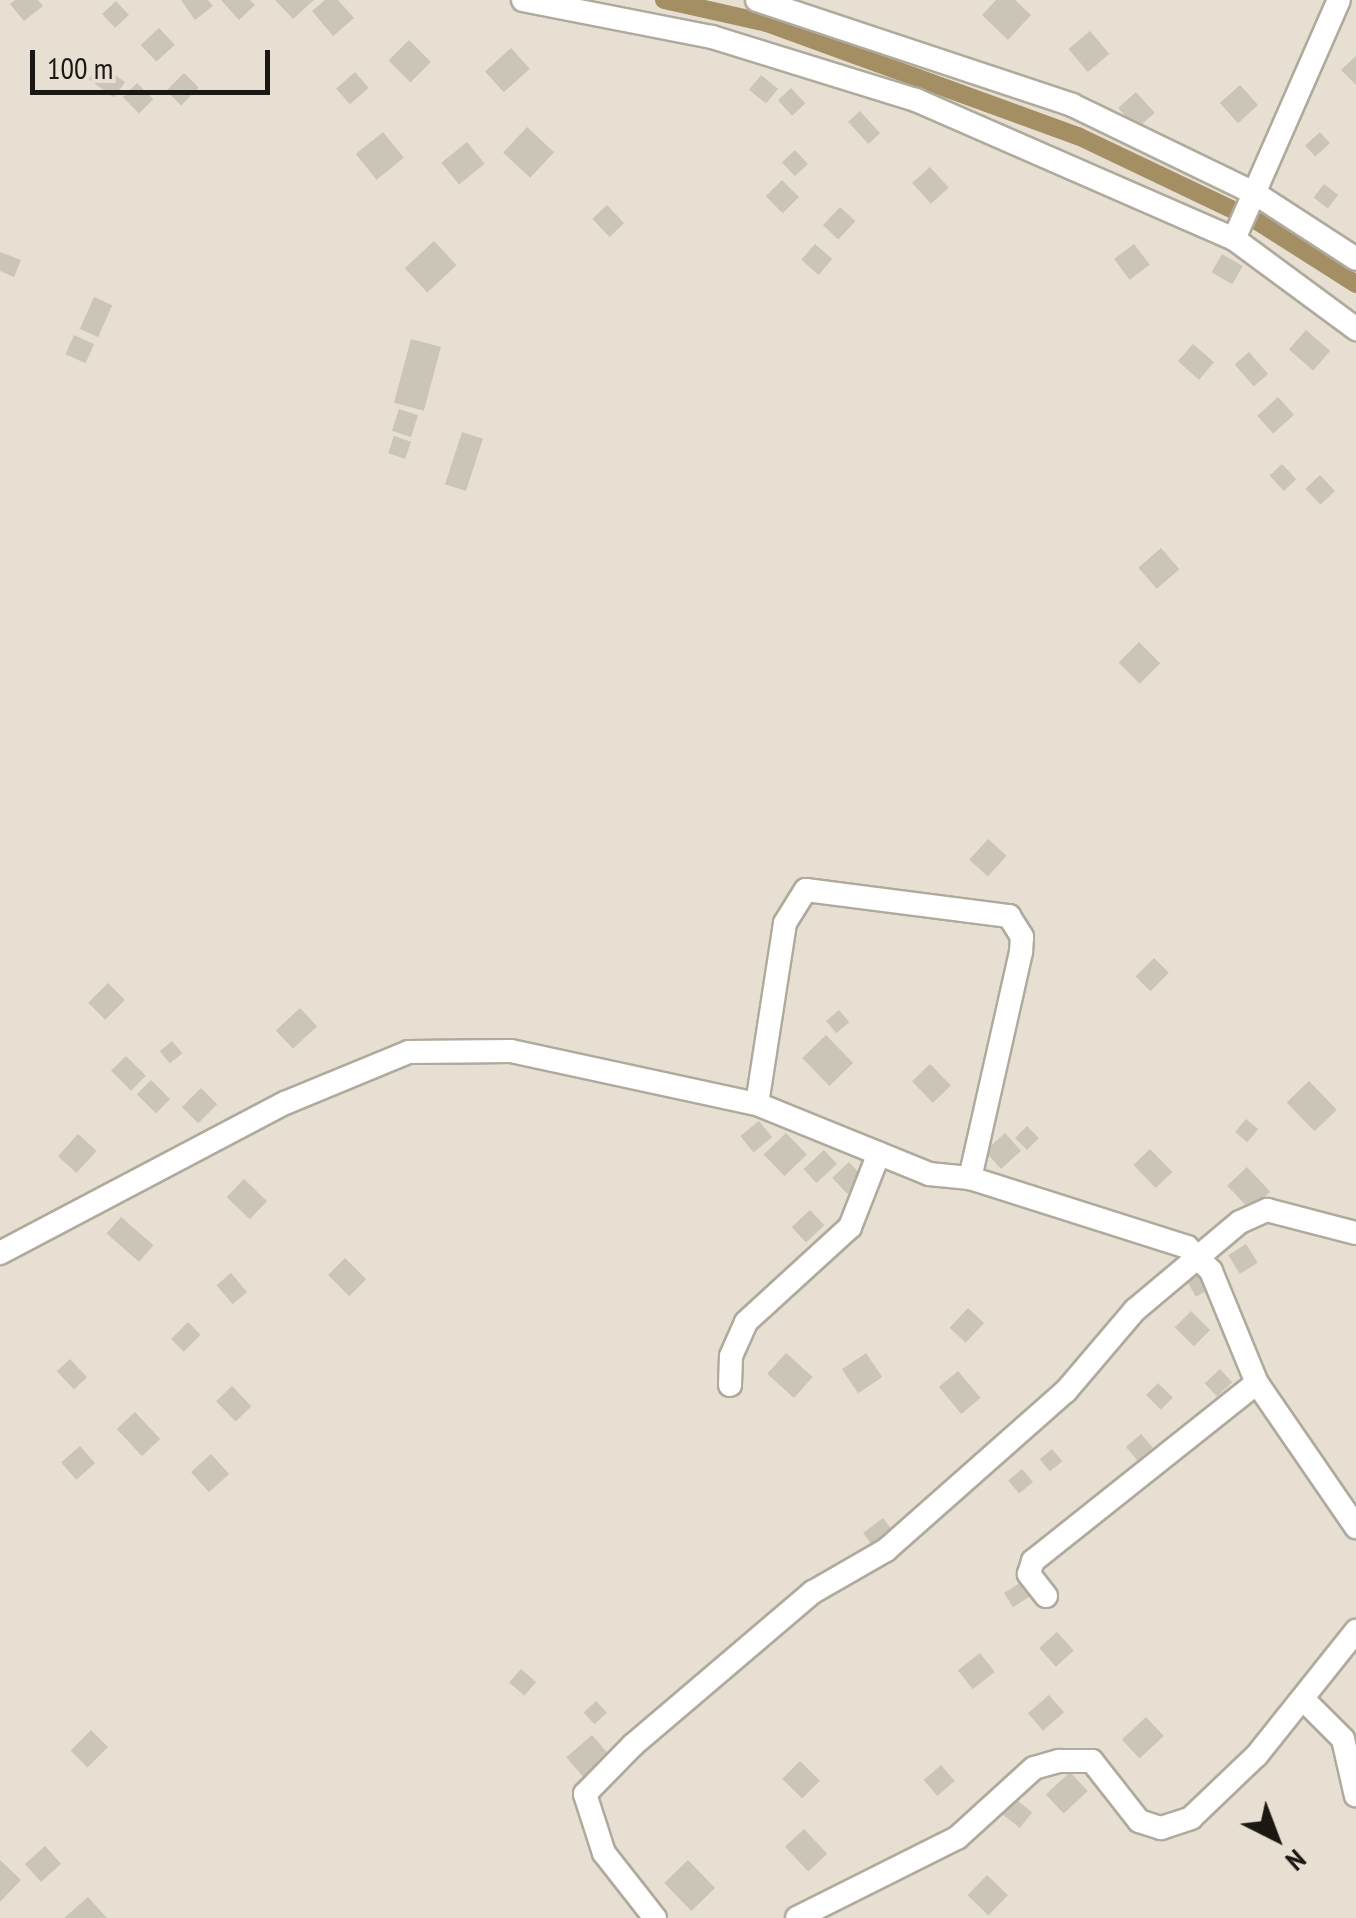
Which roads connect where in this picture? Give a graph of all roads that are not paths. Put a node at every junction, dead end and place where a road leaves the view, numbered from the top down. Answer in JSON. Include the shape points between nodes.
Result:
{"nodes":[{"id":1,"x":524,"y":0,"type":"edge"},
{"id":2,"x":757,"y":0,"type":"edge"},
{"id":3,"x":1339,"y":0,"type":"edge"},
{"id":4,"x":1255,"y":196,"type":"junction"},
{"id":5,"x":1234,"y":239,"type":"junction"},
{"id":6,"x":1356,"y":260,"type":"edge"},
{"id":7,"x":1356,"y":329,"type":"edge"},
{"id":8,"x":757,"y":1104,"type":"junction"},
{"id":9,"x":879,"y":1153,"type":"junction"},
{"id":10,"x":970,"y":1178,"type":"junction"},
{"id":11,"x":1356,"y":1232,"type":"edge"},
{"id":12,"x":0,"y":1253,"type":"edge"},
{"id":13,"x":1196,"y":1254,"type":"junction"},
{"id":14,"x":1257,"y":1384,"type":"junction"},
{"id":15,"x":730,"y":1385,"type":"dead end"},
{"id":16,"x":1356,"y":1527,"type":"edge"},
{"id":17,"x":1046,"y":1596,"type":"dead end"},
{"id":18,"x":1356,"y":1631,"type":"edge"},
{"id":19,"x":1304,"y":1700,"type":"junction"},
{"id":20,"x":1356,"y":1796,"type":"edge"},
{"id":21,"x":656,"y":1918,"type":"edge"},
{"id":22,"x":797,"y":1918,"type":"edge"}],
"edges":[{"from":1,"to":5,"type":"street","via":[[712,37],[916,100]]},
{"from":2,"to":4,"type":"street","via":[[1072,106]]},
{"from":3,"to":4,"type":"street"},
{"from":4,"to":5,"type":"street"},
{"from":4,"to":6,"type":"street"},
{"from":5,"to":7,"type":"street"},
{"from":8,"to":9,"type":"street"},
{"from":8,"to":10,"type":"street","via":[[785,923],[806,890],[1009,916],[1022,938],[1020,952]]},
{"from":8,"to":12,"type":"street","via":[[510,1051],[409,1052],[285,1103]]},
{"from":9,"to":10,"type":"street","via":[[929,1174]]},
{"from":9,"to":15,"type":"street","via":[[850,1227],[746,1322],[730,1356]]},
{"from":10,"to":13,"type":"street"},
{"from":11,"to":13,"type":"street","via":[[1267,1210]]},
{"from":13,"to":14,"type":"street"},
{"from":13,"to":21,"type":"street","via":[[1135,1310],[1066,1392],[886,1550],[798,1605],[584,1794],[604,1853]]},
{"from":14,"to":16,"type":"street"},
{"from":14,"to":17,"type":"street","via":[[1033,1560],[1029,1574]]},
{"from":18,"to":19,"type":"street"},
{"from":19,"to":20,"type":"street","via":[[1343,1739]]},
{"from":19,"to":22,"type":"street","via":[[1191,1818],[1160,1828],[1138,1821],[1092,1761],[1058,1761],[1034,1768],[957,1838]]}]}
